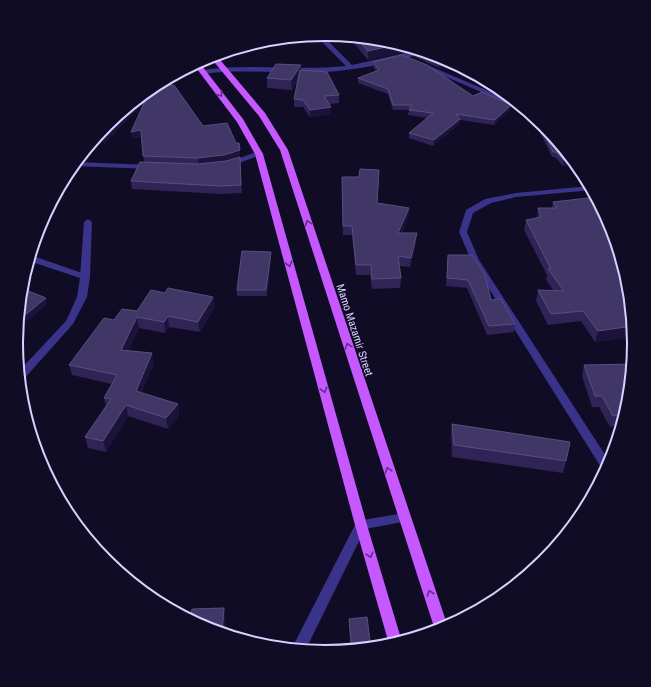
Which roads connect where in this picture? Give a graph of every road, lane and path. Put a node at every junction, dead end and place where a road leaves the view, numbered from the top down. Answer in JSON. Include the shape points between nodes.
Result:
{"nodes":[{"id":1,"x":324,"y":41,"type":"edge"},
{"id":2,"x":412,"y":54,"type":"edge"},
{"id":3,"x":402,"y":56,"type":"junction"},
{"id":4,"x":217,"y":61,"type":"edge"},
{"id":5,"x":200,"y":68,"type":"edge"},
{"id":6,"x":222,"y":68,"type":"junction"},
{"id":7,"x":352,"y":68,"type":"junction"},
{"id":8,"x":203,"y":72,"type":"junction"},
{"id":9,"x":506,"y":101,"type":"edge"},
{"id":10,"x":259,"y":154,"type":"junction"},
{"id":11,"x":82,"y":164,"type":"edge"},
{"id":12,"x":219,"y":166,"type":"edge"},
{"id":13,"x":159,"y":167,"type":"edge"},
{"id":14,"x":585,"y":189,"type":"edge"},
{"id":15,"x":88,"y":222,"type":"dead end"},
{"id":16,"x":35,"y":260,"type":"edge"},
{"id":17,"x":85,"y":277,"type":"junction"},
{"id":18,"x":25,"y":371,"type":"edge"},
{"id":19,"x":604,"y":462,"type":"edge"},
{"id":20,"x":404,"y":518,"type":"junction"},
{"id":21,"x":361,"y":525,"type":"junction"},
{"id":22,"x":440,"y":623,"type":"edge"},
{"id":23,"x":394,"y":638,"type":"edge"},
{"id":24,"x":301,"y":644,"type":"edge"}],
"edges":[{"from":1,"to":7,"type":"street"},
{"from":2,"to":3,"type":"street"},
{"from":3,"to":7,"type":"street"},
{"from":3,"to":9,"type":"street"},
{"from":4,"to":6,"type":"main road","name":"Mamo Mazamir Street"},
{"from":5,"to":8,"type":"main road"},
{"from":6,"to":7,"type":"street","via":[[320,71]]},
{"from":6,"to":8,"type":"street"},
{"from":20,"to":6,"type":"main road","name":"Mamo Mazamir Street","one_way":true,"via":[[284,150],[262,115]]},
{"from":8,"to":10,"type":"main road","one_way":true,"via":[[240,121]]},
{"from":10,"to":12,"type":"street"},
{"from":10,"to":21,"type":"main road","one_way":true},
{"from":11,"to":13,"type":"street"},
{"from":14,"to":19,"type":"street","via":[[516,195],[488,201],[469,212],[463,232],[475,260]]},
{"from":15,"to":17,"type":"street"},
{"from":16,"to":17,"type":"street"},
{"from":17,"to":18,"type":"street","via":[[82,297],[70,322]]},
{"from":20,"to":21,"type":"street"},
{"from":22,"to":20,"type":"main road","name":"Mamo Mazamir Street","one_way":true},
{"from":21,"to":23,"type":"main road","one_way":true},
{"from":21,"to":24,"type":"street"}]}
